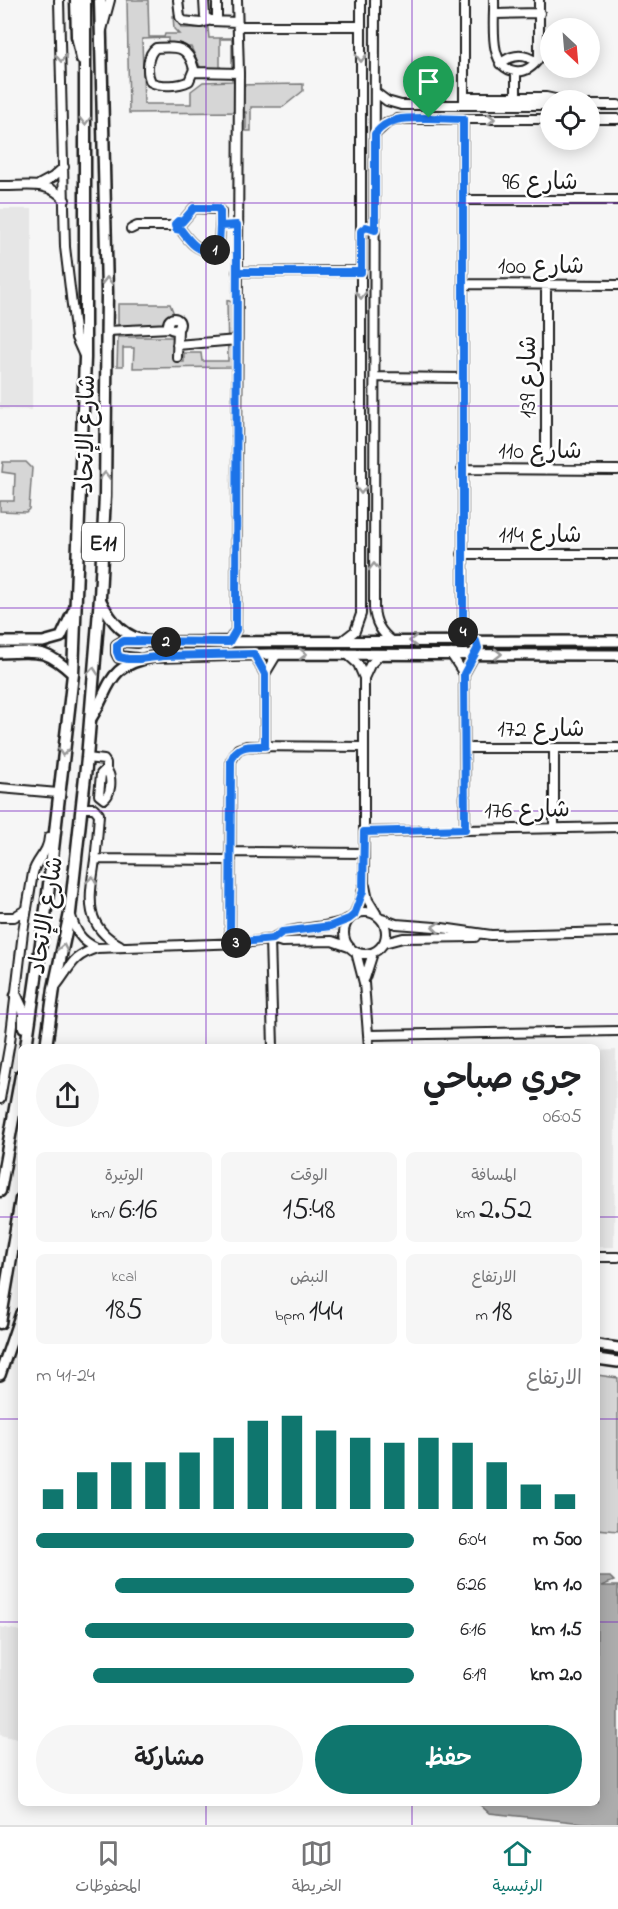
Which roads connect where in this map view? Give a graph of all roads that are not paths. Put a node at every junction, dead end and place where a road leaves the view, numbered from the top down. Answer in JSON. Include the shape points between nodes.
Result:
{"nodes":[{"id":1,"x":59,"y":0,"type":"edge"},
{"id":2,"x":76,"y":0,"type":"edge"},
{"id":3,"x":85,"y":0,"type":"edge"},
{"id":4,"x":100,"y":0,"type":"edge"},
{"id":5,"x":110,"y":0,"type":"edge"},
{"id":6,"x":178,"y":0,"type":"edge"},
{"id":7,"x":204,"y":0,"type":"edge"},
{"id":8,"x":217,"y":0,"type":"edge"},
{"id":9,"x":237,"y":0,"type":"edge"},
{"id":10,"x":464,"y":0,"type":"edge"},
{"id":11,"x":494,"y":0,"type":"edge"},
{"id":12,"x":539,"y":0,"type":"edge"},
{"id":13,"x":361,"y":3,"type":"edge"},
{"id":14,"x":375,"y":3,"type":"edge"},
{"id":15,"x":540,"y":13,"type":"junction"},
{"id":16,"x":495,"y":14,"type":"junction"},
{"id":17,"x":210,"y":21,"type":"junction"},
{"id":18,"x":238,"y":24,"type":"junction"},
{"id":19,"x":361,"y":26,"type":"junction"},
{"id":20,"x":100,"y":34,"type":"junction"},
{"id":21,"x":536,"y":62,"type":"junction"},
{"id":22,"x":500,"y":64,"type":"junction"},
{"id":23,"x":85,"y":67,"type":"junction"},
{"id":24,"x":194,"y":72,"type":"junction"},
{"id":25,"x":516,"y":72,"type":"junction"},
{"id":26,"x":239,"y":73,"type":"junction"},
{"id":27,"x":375,"y":92,"type":"junction"},
{"id":28,"x":540,"y":98,"type":"edge"},
{"id":29,"x":464,"y":101,"type":"junction"},
{"id":30,"x":516,"y":101,"type":"junction"},
{"id":31,"x":540,"y":104,"type":"edge"},
{"id":32,"x":429,"y":105,"type":"junction"},
{"id":33,"x":600,"y":105,"type":"edge"},
{"id":34,"x":618,"y":105,"type":"edge"},
{"id":35,"x":429,"y":118,"type":"junction"},
{"id":36,"x":600,"y":118,"type":"edge"},
{"id":37,"x":463,"y":119,"type":"junction"},
{"id":38,"x":540,"y":119,"type":"edge"},
{"id":39,"x":618,"y":119,"type":"edge"},
{"id":40,"x":375,"y":134,"type":"junction"},
{"id":41,"x":64,"y":167,"type":"junction"},
{"id":42,"x":40,"y":184,"type":"junction"},
{"id":43,"x":0,"y":186,"type":"edge"},
{"id":44,"x":65,"y":200,"type":"junction"},
{"id":45,"x":462,"y":200,"type":"junction"},
{"id":46,"x":618,"y":200,"type":"edge"},
{"id":47,"x":361,"y":217,"type":"junction"},
{"id":48,"x":375,"y":217,"type":"junction"},
{"id":49,"x":237,"y":225,"type":"junction"},
{"id":50,"x":179,"y":226,"type":"junction"},
{"id":51,"x":220,"y":226,"type":"junction"},
{"id":52,"x":131,"y":229,"type":"dead end"},
{"id":53,"x":375,"y":230,"type":"junction"},
{"id":54,"x":361,"y":231,"type":"junction"},
{"id":55,"x":237,"y":272,"type":"junction"},
{"id":56,"x":361,"y":272,"type":"junction"},
{"id":57,"x":463,"y":284,"type":"junction"},
{"id":58,"x":546,"y":285,"type":"junction"},
{"id":59,"x":618,"y":285,"type":"edge"},
{"id":60,"x":107,"y":331,"type":"junction"},
{"id":61,"x":237,"y":340,"type":"junction"},
{"id":62,"x":177,"y":345,"type":"junction"},
{"id":63,"x":177,"y":357,"type":"dead end"},
{"id":64,"x":86,"y":358,"type":"junction"},
{"id":65,"x":375,"y":377,"type":"junction"},
{"id":66,"x":462,"y":378,"type":"junction"},
{"id":67,"x":462,"y":469,"type":"junction"},
{"id":68,"x":546,"y":470,"type":"junction"},
{"id":69,"x":618,"y":470,"type":"edge"},
{"id":70,"x":462,"y":554,"type":"junction"},
{"id":71,"x":618,"y":554,"type":"edge"},
{"id":72,"x":100,"y":597,"type":"junction"},
{"id":73,"x":361,"y":598,"type":"junction"},
{"id":74,"x":375,"y":599,"type":"junction"},
{"id":75,"x":77,"y":602,"type":"junction"},
{"id":76,"x":236,"y":630,"type":"junction"},
{"id":77,"x":146,"y":641,"type":"junction"},
{"id":78,"x":244,"y":641,"type":"junction"},
{"id":79,"x":342,"y":641,"type":"junction"},
{"id":80,"x":392,"y":641,"type":"junction"},
{"id":81,"x":463,"y":641,"type":"junction"},
{"id":82,"x":476,"y":641,"type":"junction"},
{"id":83,"x":618,"y":641,"type":"edge"},
{"id":84,"x":0,"y":642,"type":"edge"},
{"id":85,"x":229,"y":642,"type":"junction"},
{"id":86,"x":0,"y":653,"type":"edge"},
{"id":87,"x":254,"y":654,"type":"junction"},
{"id":88,"x":278,"y":654,"type":"junction"},
{"id":89,"x":347,"y":654,"type":"junction"},
{"id":90,"x":451,"y":654,"type":"junction"},
{"id":91,"x":475,"y":654,"type":"junction"},
{"id":92,"x":381,"y":655,"type":"junction"},
{"id":93,"x":618,"y":655,"type":"edge"},
{"id":94,"x":139,"y":659,"type":"junction"},
{"id":95,"x":73,"y":674,"type":"junction"},
{"id":96,"x":265,"y":674,"type":"junction"},
{"id":97,"x":464,"y":674,"type":"junction"},
{"id":98,"x":364,"y":678,"type":"junction"},
{"id":99,"x":89,"y":722,"type":"junction"},
{"id":100,"x":265,"y":746,"type":"junction"},
{"id":101,"x":364,"y":747,"type":"junction"},
{"id":102,"x":465,"y":748,"type":"junction"},
{"id":103,"x":554,"y":748,"type":"junction"},
{"id":104,"x":618,"y":748,"type":"edge"},
{"id":105,"x":87,"y":758,"type":"junction"},
{"id":106,"x":0,"y":788,"type":"edge"},
{"id":107,"x":58,"y":793,"type":"junction"},
{"id":108,"x":81,"y":808,"type":"junction"},
{"id":109,"x":98,"y":811,"type":"junction"},
{"id":110,"x":56,"y":816,"type":"junction"},
{"id":111,"x":618,"y":826,"type":"edge"},
{"id":112,"x":554,"y":828,"type":"junction"},
{"id":113,"x":465,"y":829,"type":"junction"},
{"id":114,"x":364,"y":832,"type":"junction"},
{"id":115,"x":364,"y":853,"type":"junction"},
{"id":116,"x":231,"y":856,"type":"junction"},
{"id":117,"x":95,"y":859,"type":"junction"},
{"id":118,"x":364,"y":883,"type":"junction"},
{"id":119,"x":27,"y":909,"type":"junction"},
{"id":120,"x":70,"y":913,"type":"junction"},
{"id":121,"x":0,"y":917,"type":"edge"},
{"id":122,"x":9,"y":917,"type":"junction"},
{"id":123,"x":351,"y":917,"type":"junction"},
{"id":124,"x":380,"y":917,"type":"junction"},
{"id":125,"x":23,"y":932,"type":"junction"},
{"id":126,"x":618,"y":932,"type":"edge"},
{"id":127,"x":491,"y":935,"type":"junction"},
{"id":128,"x":272,"y":939,"type":"junction"},
{"id":129,"x":230,"y":943,"type":"junction"},
{"id":130,"x":384,"y":943,"type":"junction"},
{"id":131,"x":122,"y":946,"type":"junction"},
{"id":132,"x":97,"y":948,"type":"junction"},
{"id":133,"x":353,"y":950,"type":"junction"},
{"id":134,"x":373,"y":953,"type":"junction"},
{"id":135,"x":364,"y":983,"type":"junction"},
{"id":136,"x":54,"y":988,"type":"junction"},
{"id":137,"x":16,"y":996,"type":"junction"},
{"id":138,"x":618,"y":1031,"type":"edge"},
{"id":139,"x":369,"y":1035,"type":"junction"},
{"id":140,"x":24,"y":1044,"type":"edge"},
{"id":141,"x":25,"y":1044,"type":"edge"},
{"id":142,"x":46,"y":1044,"type":"edge"},
{"id":143,"x":273,"y":1044,"type":"edge"},
{"id":144,"x":369,"y":1044,"type":"edge"},
{"id":145,"x":18,"y":1092,"type":"edge"},
{"id":146,"x":1,"y":1095,"type":"edge"},
{"id":147,"x":0,"y":1191,"type":"edge"},
{"id":148,"x":18,"y":1211,"type":"edge"},
{"id":149,"x":600,"y":1257,"type":"edge"},
{"id":150,"x":618,"y":1257,"type":"edge"},
{"id":151,"x":4,"y":1269,"type":"edge"},
{"id":152,"x":18,"y":1322,"type":"edge"},
{"id":153,"x":0,"y":1323,"type":"edge"},
{"id":154,"x":18,"y":1343,"type":"edge"},
{"id":155,"x":600,"y":1345,"type":"edge"},
{"id":156,"x":618,"y":1348,"type":"edge"},
{"id":157,"x":8,"y":1351,"type":"junction"},
{"id":158,"x":600,"y":1359,"type":"edge"},
{"id":159,"x":618,"y":1362,"type":"edge"},
{"id":160,"x":0,"y":1375,"type":"edge"}],
"edges":[{"from":1,"to":41,"type":"street","name":"شارع الإتحاد","one_way":true},
{"from":2,"to":23,"type":"highway","via":[[78,45]]},
{"from":3,"to":23,"type":"highway","name":"شارع الإتحاد","number":"E11"},
{"from":4,"to":20,"type":"highway","name":"شارع الإتحاد","number":"E11"},
{"from":5,"to":20,"type":"street","name":"شارع الإتحاد"},
{"from":6,"to":17,"type":"street","via":[[183,21]]},
{"from":7,"to":17,"type":"street","via":[[204,17]]},
{"from":8,"to":17,"type":"street","via":[[217,17]]},
{"from":9,"to":18,"type":"street"},
{"from":10,"to":29,"type":"street"},
{"from":11,"to":16,"type":"street"},
{"from":12,"to":15,"type":"street"},
{"from":13,"to":14,"type":"street"},
{"from":13,"to":19,"type":"street"},
{"from":14,"to":27,"type":"street"},
{"from":15,"to":16,"type":"street"},
{"from":15,"to":21,"type":"street"},
{"from":16,"to":22,"type":"street","via":[[495,55]]},
{"from":17,"to":18,"type":"street"},
{"from":18,"to":19,"type":"street"},
{"from":18,"to":26,"type":"street"},
{"from":19,"to":47,"type":"street","one_way":true},
{"from":60,"to":20,"type":"highway","name":"شارع الإتحاد","number":"E11","one_way":true},
{"from":21,"to":22,"type":"street","via":[[518,56]]},
{"from":21,"to":25,"type":"street"},
{"from":22,"to":25,"type":"street"},
{"from":23,"to":64,"type":"highway","name":"شارع الإتحاد","number":"E11","one_way":true},
{"from":24,"to":24,"type":"street","via":[[183,49],[156,48],[150,52],[148,76],[153,84],[185,83]]},
{"from":24,"to":26,"type":"street"},
{"from":25,"to":30,"type":"street"},
{"from":26,"to":49,"type":"street"},
{"from":27,"to":32,"type":"street","via":[[393,104]]},
{"from":27,"to":40,"type":"street"},
{"from":28,"to":30,"type":"street"},
{"from":29,"to":30,"type":"street"},
{"from":29,"to":32,"type":"street"},
{"from":30,"to":31,"type":"street"},
{"from":32,"to":35,"type":"street","via":[[423,112]]},
{"from":33,"to":34,"type":"street"},
{"from":35,"to":37,"type":"street"},
{"from":35,"to":40,"type":"street","via":[[397,119]]},
{"from":36,"to":39,"type":"street"},
{"from":37,"to":38,"type":"street","one_way":true},
{"from":37,"to":45,"type":"street"},
{"from":40,"to":48,"type":"street"},
{"from":41,"to":42,"type":"street"},
{"from":41,"to":44,"type":"street","name":"شارع الإتحاد"},
{"from":42,"to":43,"type":"street"},
{"from":42,"to":44,"type":"street"},
{"from":44,"to":64,"type":"street","name":"شارع الإتحاد","via":[[76,338]]},
{"from":45,"to":46,"type":"street","name":"شارع 96"},
{"from":45,"to":57,"type":"street"},
{"from":47,"to":48,"type":"street","via":[[369,221]]},
{"from":47,"to":54,"type":"street"},
{"from":48,"to":53,"type":"street"},
{"from":49,"to":51,"type":"street"},
{"from":49,"to":55,"type":"street"},
{"from":50,"to":51,"type":"street","via":[[194,208],[215,208],[220,212]]},
{"from":50,"to":51,"type":"street","via":[[193,245],[211,251],[219,244]]},
{"from":50,"to":52,"type":"street"},
{"from":53,"to":54,"type":"street","via":[[366,227]]},
{"from":53,"to":65,"type":"street"},
{"from":54,"to":56,"type":"street"},
{"from":55,"to":56,"type":"street"},
{"from":55,"to":61,"type":"street"},
{"from":56,"to":73,"type":"street","one_way":true},
{"from":57,"to":58,"type":"street","name":"شارع 100"},
{"from":57,"to":66,"type":"street"},
{"from":58,"to":59,"type":"street","name":"شارع 100"},
{"from":58,"to":68,"type":"street","name":"شارع 139"},
{"from":60,"to":62,"type":"street","via":[[174,329]]},
{"from":72,"to":60,"type":"highway","name":"شارع الإتحاد","number":"E11","one_way":true},
{"from":61,"to":62,"type":"street"},
{"from":61,"to":76,"type":"street"},
{"from":62,"to":63,"type":"street"},
{"from":64,"to":75,"type":"highway","name":"شارع الإتحاد","number":"E11"},
{"from":65,"to":66,"type":"street"},
{"from":74,"to":65,"type":"street","one_way":true},
{"from":66,"to":67,"type":"street"},
{"from":67,"to":68,"type":"street","name":"شارع 110"},
{"from":67,"to":70,"type":"street"},
{"from":68,"to":69,"type":"street","name":"شارع 110"},
{"from":70,"to":71,"type":"street","name":"شارع 114"},
{"from":70,"to":81,"type":"street"},
{"from":72,"to":77,"type":"main road","via":[[115,624],[132,637]]},
{"from":99,"to":72,"type":"highway","name":"شارع الإتحاد","number":"E11","one_way":true},
{"from":73,"to":74,"type":"street","via":[[369,603]]},
{"from":73,"to":79,"type":"street","via":[[358,626]]},
{"from":74,"to":80,"type":"street","via":[[377,623]]},
{"from":75,"to":84,"type":"main road","via":[[61,637],[43,642]]},
{"from":75,"to":95,"type":"highway","name":"شارع الإتحاد","number":"E11"},
{"from":76,"to":78,"type":"street"},
{"from":76,"to":85,"type":"street"},
{"from":77,"to":85,"type":"main road"},
{"from":77,"to":94,"type":"main road","via":[[124,641],[117,645],[119,657]]},
{"from":78,"to":79,"type":"main road"},
{"from":78,"to":85,"type":"main road"},
{"from":79,"to":80,"type":"main road"},
{"from":81,"to":80,"type":"main road","one_way":true},
{"from":81,"to":82,"type":"main road"},
{"from":82,"to":83,"type":"main road"},
{"from":82,"to":91,"type":"main road"},
{"from":86,"to":95,"type":"main road","via":[[43,653]]},
{"from":87,"to":88,"type":"main road"},
{"from":87,"to":94,"type":"main road"},
{"from":87,"to":96,"type":"street"},
{"from":88,"to":89,"type":"main road","one_way":true},
{"from":88,"to":96,"type":"street"},
{"from":89,"to":92,"type":"main road"},
{"from":89,"to":98,"type":"street","via":[[358,664]]},
{"from":90,"to":91,"type":"main road"},
{"from":90,"to":92,"type":"main road"},
{"from":90,"to":97,"type":"street"},
{"from":91,"to":93,"type":"main road","one_way":true},
{"from":91,"to":97,"type":"street"},
{"from":92,"to":98,"type":"street"},
{"from":94,"to":99,"type":"main road","via":[[112,679]]},
{"from":95,"to":107,"type":"highway","name":"شارع الإتحاد","number":"E11","one_way":true},
{"from":96,"to":100,"type":"street"},
{"from":97,"to":102,"type":"street"},
{"from":98,"to":101,"type":"street"},
{"from":99,"to":105,"type":"highway","name":"شارع الإتحاد","number":"E11"},
{"from":100,"to":101,"type":"street"},
{"from":100,"to":116,"type":"street","via":[[242,747],[232,757]]},
{"from":101,"to":114,"type":"street"},
{"from":102,"to":103,"type":"street","name":"شارع 172"},
{"from":102,"to":113,"type":"street"},
{"from":103,"to":104,"type":"street","name":"شارع 172"},
{"from":103,"to":112,"type":"street"},
{"from":105,"to":108,"type":"highway","name":"شارع الإتحاد","number":"E11"},
{"from":105,"to":109,"type":"street","via":[[106,763],[106,771],[101,774],[99,795],[103,799]]},
{"from":106,"to":107,"type":"street"},
{"from":107,"to":110,"type":"highway","name":"شارع الإتحاد","number":"E11"},
{"from":108,"to":109,"type":"street"},
{"from":108,"to":120,"type":"highway","name":"شارع الإتحاد","number":"E11"},
{"from":109,"to":117,"type":"street"},
{"from":110,"to":119,"type":"street","via":[[47,851],[34,867]]},
{"from":110,"to":141,"type":"highway","name":"شارع الإتحاد","number":"E11"},
{"from":111,"to":112,"type":"street","name":"شارع 176"},
{"from":112,"to":113,"type":"street","name":"شارع 176"},
{"from":113,"to":114,"type":"street","name":"شارع 176"},
{"from":114,"to":115,"type":"street"},
{"from":115,"to":116,"type":"street"},
{"from":115,"to":118,"type":"street"},
{"from":116,"to":117,"type":"street"},
{"from":116,"to":129,"type":"street"},
{"from":131,"to":117,"type":"street","one_way":true,"via":[[104,933],[92,914],[90,892]]},
{"from":118,"to":123,"type":"street"},
{"from":118,"to":124,"type":"street","via":[[368,900]]},
{"from":119,"to":122,"type":"street"},
{"from":119,"to":125,"type":"street"},
{"from":120,"to":132,"type":"street","via":[[83,940]]},
{"from":136,"to":120,"type":"highway","name":"شارع الإتحاد","number":"E11","one_way":true},
{"from":121,"to":122,"type":"street"},
{"from":122,"to":125,"type":"street"},
{"from":123,"to":124,"type":"street","via":[[365,911]]},
{"from":123,"to":128,"type":"street","via":[[331,926],[282,932]]},
{"from":123,"to":133,"type":"street","via":[[344,936]]},
{"from":127,"to":124,"type":"street","one_way":true,"via":[[396,924]]},
{"from":124,"to":130,"type":"street","via":[[387,931]]},
{"from":125,"to":137,"type":"street"},
{"from":126,"to":127,"type":"street"},
{"from":127,"to":130,"type":"street","via":[[404,938]]},
{"from":128,"to":129,"type":"street"},
{"from":128,"to":133,"type":"street","via":[[332,941]]},
{"from":128,"to":143,"type":"street"},
{"from":129,"to":131,"type":"street"},
{"from":130,"to":134,"type":"street"},
{"from":131,"to":132,"type":"street"},
{"from":132,"to":136,"type":"street","via":[[74,959]]},
{"from":133,"to":134,"type":"street"},
{"from":133,"to":135,"type":"street"},
{"from":134,"to":135,"type":"street"},
{"from":135,"to":139,"type":"street"},
{"from":136,"to":142,"type":"highway","name":"شارع الإتحاد","number":"E11"},
{"from":137,"to":140,"type":"highway","via":[[25,1019]]},
{"from":137,"to":146,"type":"street"},
{"from":138,"to":139,"type":"street"},
{"from":139,"to":144,"type":"street"},
{"from":145,"to":147,"type":"highway"},
{"from":148,"to":151,"type":"highway"},
{"from":149,"to":150,"type":"street"},
{"from":151,"to":153,"type":"highway"},
{"from":152,"to":157,"type":"main road"},
{"from":154,"to":157,"type":"main road"},
{"from":155,"to":156,"type":"main road"},
{"from":157,"to":160,"type":"main road"},
{"from":158,"to":159,"type":"main road"}]}
